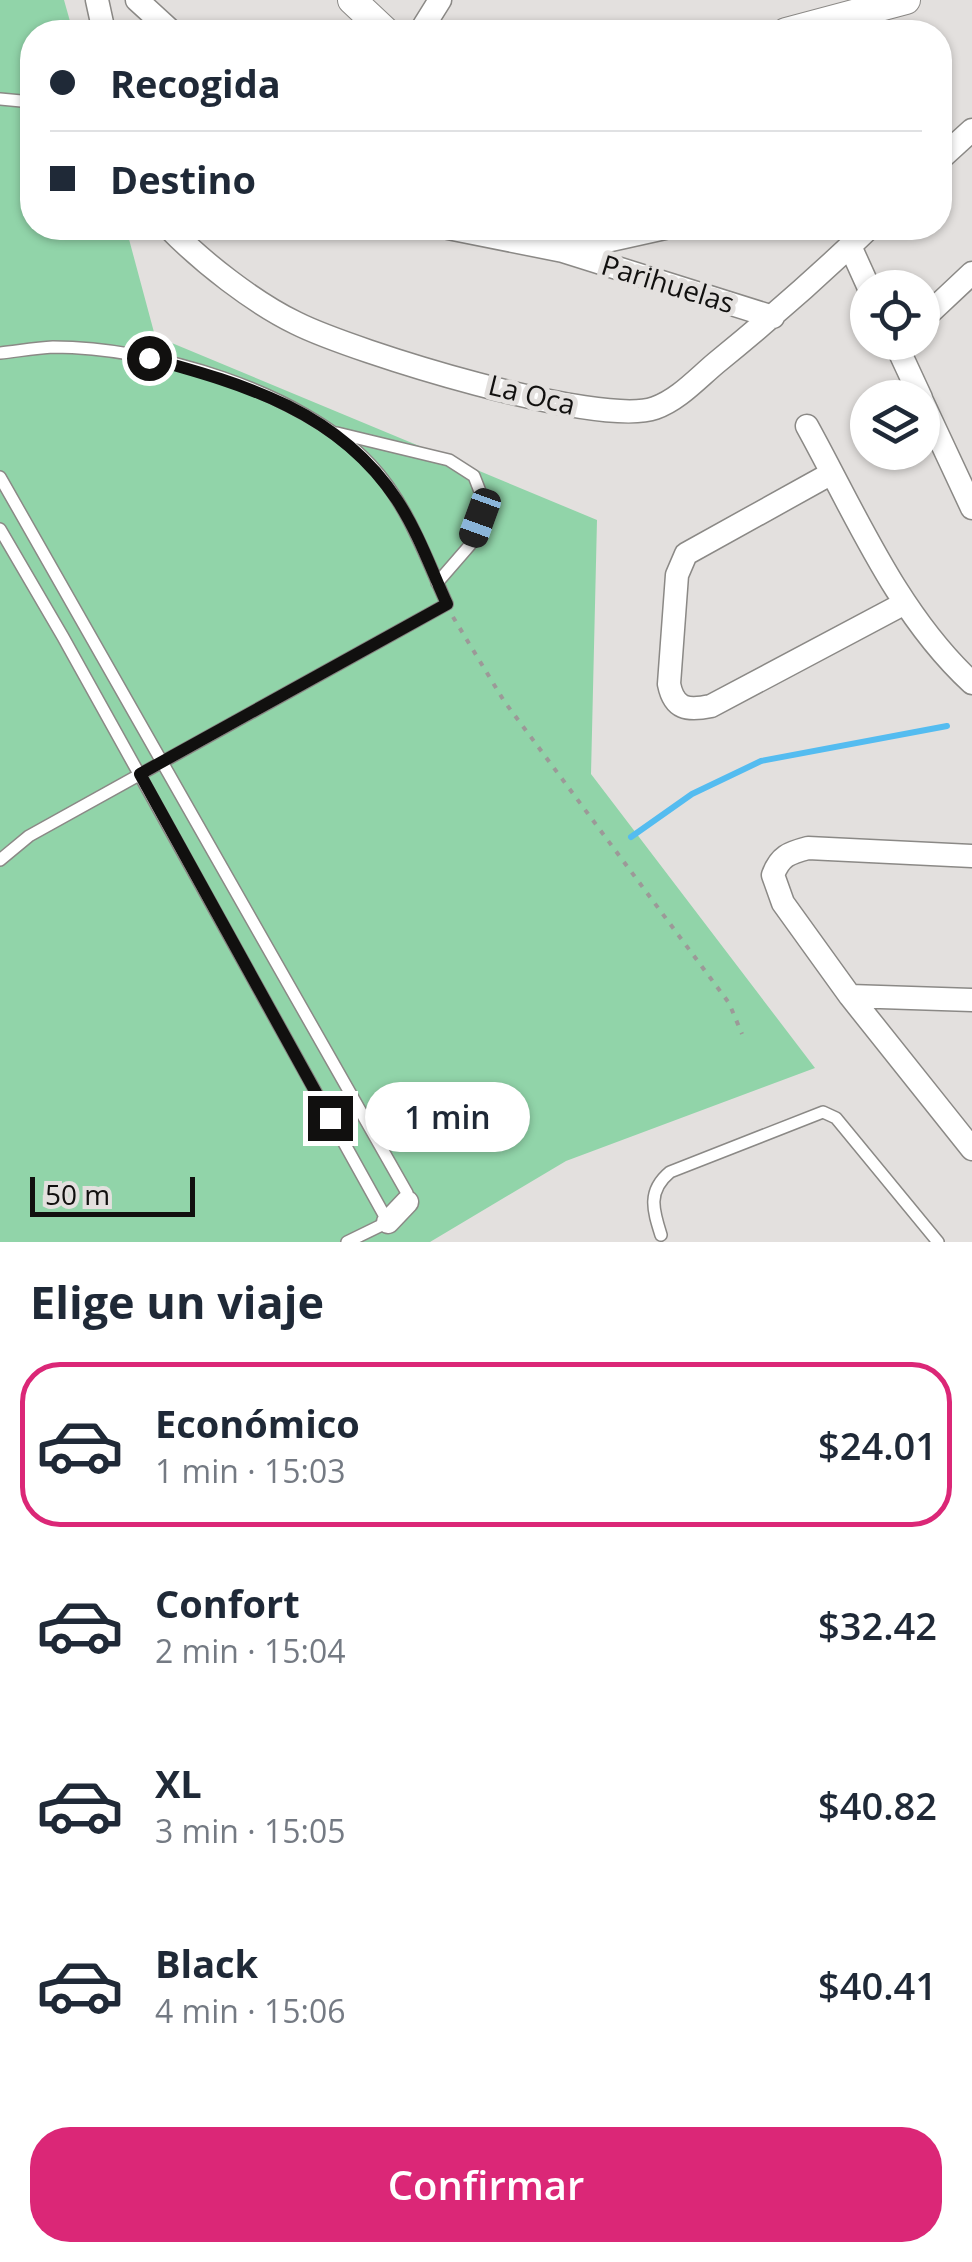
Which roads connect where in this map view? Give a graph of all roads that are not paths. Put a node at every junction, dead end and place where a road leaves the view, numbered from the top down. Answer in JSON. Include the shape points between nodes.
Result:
{"nodes":[{"id":1,"x":136,"y":0,"type":"edge"},
{"id":2,"x":352,"y":0,"type":"edge"},
{"id":3,"x":906,"y":0,"type":"edge"},
{"id":4,"x":158,"y":20,"type":"edge"},
{"id":5,"x":373,"y":20,"type":"edge"},
{"id":6,"x":831,"y":20,"type":"edge"},
{"id":7,"x":972,"y":130,"type":"edge"},
{"id":8,"x":952,"y":149,"type":"edge"},
{"id":9,"x":180,"y":240,"type":"edge"},
{"id":10,"x":508,"y":240,"type":"edge"},
{"id":11,"x":612,"y":240,"type":"edge"},
{"id":12,"x":856,"y":240,"type":"edge"},
{"id":13,"x":850,"y":246,"type":"junction"},
{"id":14,"x":563,"y":251,"type":"junction"},
{"id":15,"x":861,"y":270,"type":"edge"},
{"id":16,"x":972,"y":273,"type":"edge"},
{"id":17,"x":940,"y":303,"type":"edge"},
{"id":18,"x":773,"y":317,"type":"junction"},
{"id":19,"x":0,"y":353,"type":"edge"},
{"id":20,"x":806,"y":426,"type":"dead end"},
{"id":21,"x":332,"y":432,"type":"junction"},
{"id":22,"x":940,"y":438,"type":"edge"},
{"id":23,"x":832,"y":473,"type":"junction"},
{"id":24,"x":0,"y":477,"type":"edge"},
{"id":25,"x":972,"y":508,"type":"edge"},
{"id":26,"x":0,"y":529,"type":"edge"},
{"id":27,"x":437,"y":583,"type":"junction"},
{"id":28,"x":905,"y":604,"type":"junction"},
{"id":29,"x":972,"y":682,"type":"edge"},
{"id":30,"x":164,"y":763,"type":"junction"},
{"id":31,"x":140,"y":774,"type":"junction"},
{"id":32,"x":972,"y":856,"type":"edge"},
{"id":33,"x":0,"y":860,"type":"edge"},
{"id":34,"x":850,"y":996,"type":"junction"},
{"id":35,"x":972,"y":1000,"type":"edge"},
{"id":36,"x":970,"y":1143,"type":"edge"},
{"id":37,"x":407,"y":1202,"type":"joint"},
{"id":38,"x":388,"y":1222,"type":"junction"},
{"id":39,"x":660,"y":1235,"type":"dead end"},
{"id":40,"x":347,"y":1242,"type":"edge"},
{"id":41,"x":938,"y":1242,"type":"edge"}],
"edges":[{"from":1,"to":4,"type":"street"},
{"from":2,"to":5,"type":"street"},
{"from":3,"to":6,"type":"street"},
{"from":7,"to":8,"type":"street"},
{"from":9,"to":18,"type":"street","name":"La Oca","via":[[293,322],[332,339],[530,396],[616,413],[667,403]]},
{"from":10,"to":14,"type":"street","name":"Parihuelas"},
{"from":11,"to":14,"type":"street","name":"Parihuelas"},
{"from":12,"to":13,"type":"street","name":"La Oca"},
{"from":13,"to":15,"type":"street"},
{"from":13,"to":18,"type":"street","name":"La Oca"},
{"from":14,"to":18,"type":"street","name":"Parihuelas"},
{"from":16,"to":17,"type":"street"},
{"from":19,"to":21,"type":"lane","via":[[68,348],[149,358],[278,398]]},
{"from":20,"to":23,"type":"street"},
{"from":21,"to":27,"type":"lane","via":[[370,464],[397,500]]},
{"from":21,"to":27,"type":"lane","via":[[449,460],[474,476],[480,518],[470,546]]},
{"from":22,"to":25,"type":"street"},
{"from":23,"to":28,"type":"street"},
{"from":23,"to":28,"type":"street","via":[[686,554],[677,575],[672,698],[692,710],[710,706]]},
{"from":24,"to":30,"type":"lane"},
{"from":26,"to":31,"type":"lane"},
{"from":27,"to":30,"type":"lane","via":[[447,604]]},
{"from":28,"to":29,"type":"street"},
{"from":30,"to":31,"type":"lane"},
{"from":30,"to":37,"type":"lane"},
{"from":31,"to":33,"type":"lane","via":[[29,836]]},
{"from":31,"to":38,"type":"lane"},
{"from":32,"to":34,"type":"street","via":[[808,848],[778,861],[772,875],[783,903]]},
{"from":34,"to":35,"type":"street"},
{"from":34,"to":36,"type":"street"},
{"from":37,"to":38,"type":"street"},
{"from":38,"to":40,"type":"lane"},
{"from":39,"to":41,"type":"lane","via":[[652,1206],[660,1180],[670,1172],[823,1112],[836,1118]]}]}
